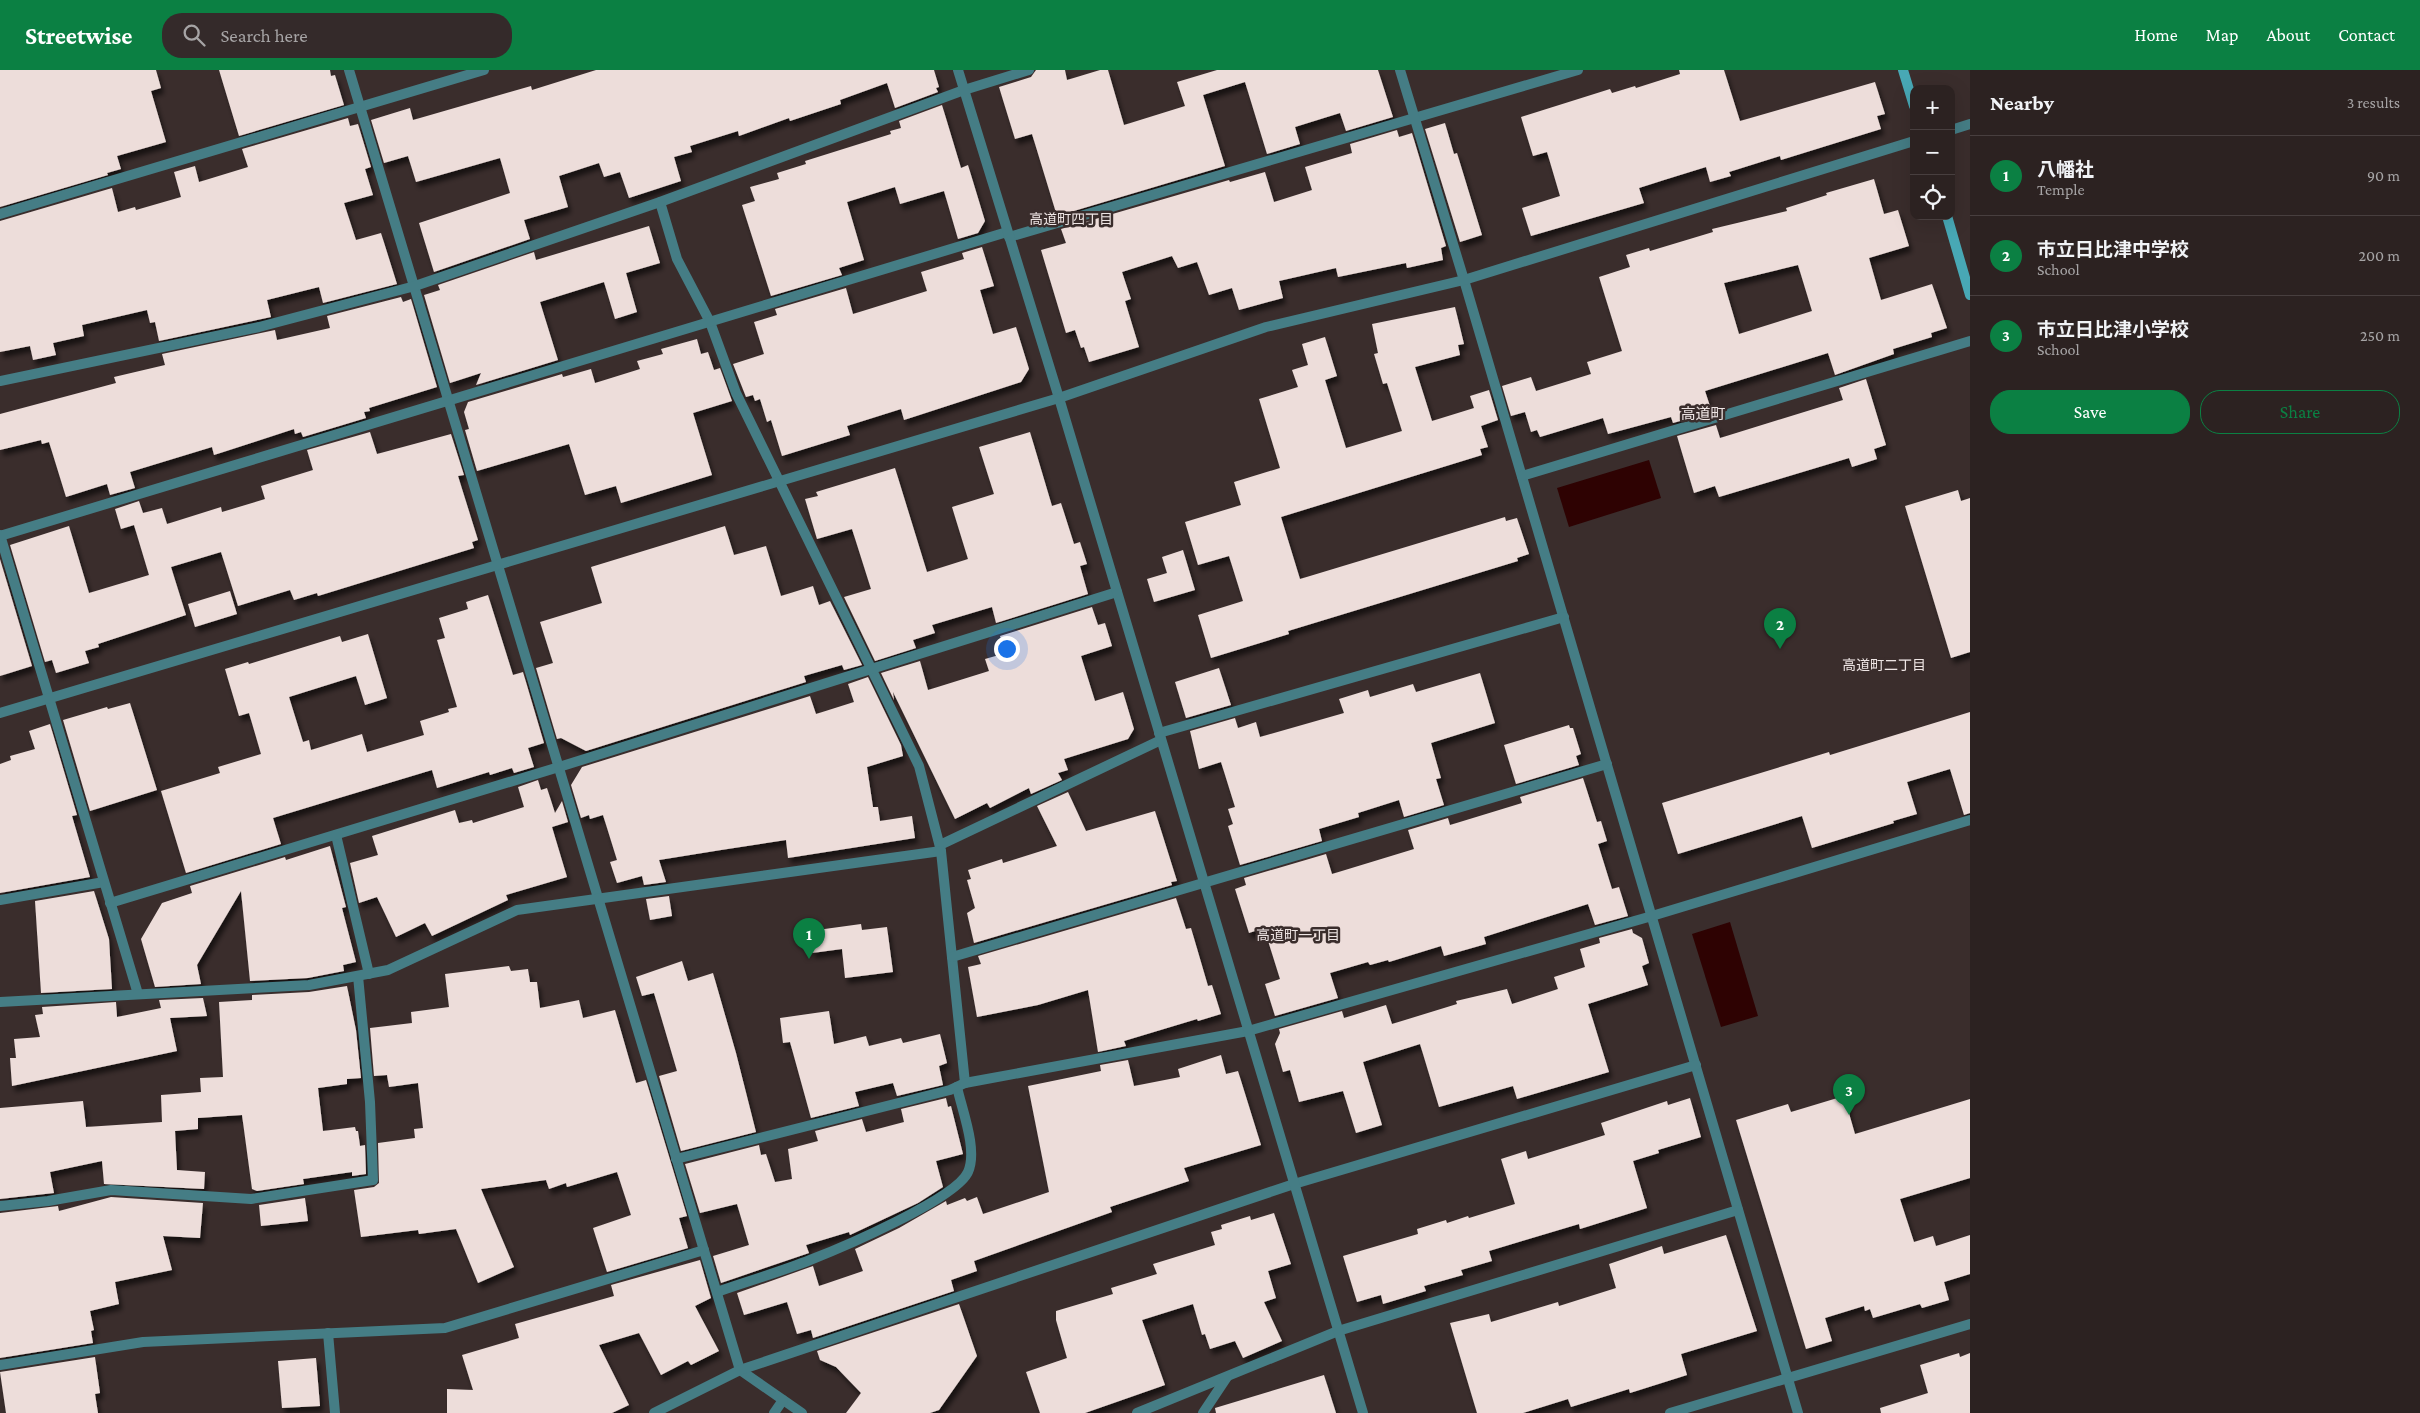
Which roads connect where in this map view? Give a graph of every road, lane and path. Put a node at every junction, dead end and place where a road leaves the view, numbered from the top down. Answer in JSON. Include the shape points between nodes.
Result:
{"nodes":[{"id":1,"x":349,"y":70,"type":"edge"},
{"id":2,"x":484,"y":70,"type":"edge"},
{"id":3,"x":958,"y":70,"type":"edge"},
{"id":4,"x":1029,"y":70,"type":"edge"},
{"id":5,"x":1400,"y":70,"type":"edge"},
{"id":6,"x":1578,"y":70,"type":"edge"},
{"id":7,"x":1903,"y":70,"type":"edge"},
{"id":8,"x":964,"y":90,"type":"junction"},
{"id":9,"x":1910,"y":93,"type":"edge"},
{"id":10,"x":360,"y":107,"type":"junction"},
{"id":11,"x":1415,"y":119,"type":"junction"},
{"id":12,"x":1970,"y":124,"type":"edge"},
{"id":13,"x":1955,"y":129,"type":"edge"},
{"id":14,"x":1910,"y":142,"type":"edge"},
{"id":15,"x":660,"y":202,"type":"junction"},
{"id":16,"x":0,"y":214,"type":"edge"},
{"id":17,"x":1948,"y":220,"type":"edge"},
{"id":18,"x":1008,"y":235,"type":"junction"},
{"id":19,"x":1464,"y":280,"type":"junction"},
{"id":20,"x":415,"y":286,"type":"junction"},
{"id":21,"x":1970,"y":295,"type":"edge"},
{"id":22,"x":710,"y":322,"type":"junction"},
{"id":23,"x":1970,"y":341,"type":"edge"},
{"id":24,"x":0,"y":381,"type":"edge"},
{"id":25,"x":1059,"y":398,"type":"junction"},
{"id":26,"x":450,"y":401,"type":"junction"},
{"id":27,"x":1522,"y":476,"type":"junction"},
{"id":28,"x":777,"y":481,"type":"junction"},
{"id":29,"x":0,"y":536,"type":"edge"},
{"id":30,"x":499,"y":565,"type":"junction"},
{"id":31,"x":1117,"y":592,"type":"junction"},
{"id":32,"x":1564,"y":617,"type":"junction"},
{"id":33,"x":871,"y":670,"type":"junction"},
{"id":34,"x":49,"y":699,"type":"junction"},
{"id":35,"x":0,"y":713,"type":"edge"},
{"id":36,"x":1160,"y":736,"type":"junction"},
{"id":37,"x":1607,"y":764,"type":"junction"},
{"id":38,"x":559,"y":767,"type":"junction"},
{"id":39,"x":1970,"y":820,"type":"edge"},
{"id":40,"x":336,"y":835,"type":"junction"},
{"id":41,"x":940,"y":848,"type":"junction"},
{"id":42,"x":104,"y":882,"type":"junction"},
{"id":43,"x":1204,"y":883,"type":"junction"},
{"id":44,"x":598,"y":899,"type":"junction"},
{"id":45,"x":0,"y":900,"type":"edge"},
{"id":46,"x":110,"y":903,"type":"junction"},
{"id":47,"x":1652,"y":916,"type":"junction"},
{"id":48,"x":952,"y":957,"type":"junction"},
{"id":49,"x":363,"y":975,"type":"junction"},
{"id":50,"x":138,"y":994,"type":"junction"},
{"id":51,"x":0,"y":1002,"type":"edge"},
{"id":52,"x":1248,"y":1031,"type":"junction"},
{"id":53,"x":1696,"y":1065,"type":"junction"},
{"id":54,"x":961,"y":1085,"type":"junction"},
{"id":55,"x":676,"y":1159,"type":"junction"},
{"id":56,"x":1294,"y":1184,"type":"junction"},
{"id":57,"x":0,"y":1206,"type":"edge"},
{"id":58,"x":1738,"y":1210,"type":"junction"},
{"id":59,"x":704,"y":1250,"type":"junction"},
{"id":60,"x":717,"y":1292,"type":"junction"},
{"id":61,"x":1970,"y":1324,"type":"edge"},
{"id":62,"x":1338,"y":1331,"type":"junction"},
{"id":63,"x":328,"y":1333,"type":"junction"},
{"id":64,"x":0,"y":1365,"type":"edge"},
{"id":65,"x":740,"y":1370,"type":"junction"},
{"id":66,"x":1227,"y":1377,"type":"junction"},
{"id":67,"x":1788,"y":1378,"type":"junction"},
{"id":68,"x":783,"y":1400,"type":"junction"},
{"id":69,"x":335,"y":1413,"type":"edge"},
{"id":70,"x":654,"y":1413,"type":"edge"},
{"id":71,"x":774,"y":1413,"type":"edge"},
{"id":72,"x":802,"y":1413,"type":"edge"},
{"id":73,"x":1137,"y":1413,"type":"edge"},
{"id":74,"x":1204,"y":1413,"type":"edge"},
{"id":75,"x":1362,"y":1413,"type":"edge"},
{"id":76,"x":1670,"y":1413,"type":"edge"},
{"id":77,"x":1798,"y":1413,"type":"edge"}],
"edges":[{"from":1,"to":10,"type":"street"},
{"from":2,"to":10,"type":"street"},
{"from":3,"to":8,"type":"street"},
{"from":4,"to":8,"type":"street"},
{"from":5,"to":11,"type":"street"},
{"from":6,"to":11,"type":"street"},
{"from":7,"to":9,"type":"main road"},
{"from":8,"to":15,"type":"street"},
{"from":8,"to":18,"type":"street"},
{"from":10,"to":16,"type":"street"},
{"from":10,"to":20,"type":"street"},
{"from":11,"to":18,"type":"street"},
{"from":11,"to":19,"type":"street"},
{"from":12,"to":13,"type":"street"},
{"from":14,"to":19,"type":"street"},
{"from":15,"to":20,"type":"street"},
{"from":15,"to":22,"type":"street","via":[[678,259]]},
{"from":17,"to":21,"type":"main road"},
{"from":18,"to":22,"type":"street"},
{"from":18,"to":25,"type":"street"},
{"from":19,"to":25,"type":"street","via":[[1266,327]]},
{"from":19,"to":27,"type":"street"},
{"from":20,"to":24,"type":"street","via":[[259,327]]},
{"from":20,"to":26,"type":"street"},
{"from":22,"to":26,"type":"street"},
{"from":22,"to":28,"type":"street","via":[[736,394]]},
{"from":23,"to":27,"type":"street"},
{"from":25,"to":28,"type":"street"},
{"from":25,"to":31,"type":"street"},
{"from":26,"to":29,"type":"street"},
{"from":26,"to":30,"type":"street"},
{"from":27,"to":32,"type":"street"},
{"from":28,"to":30,"type":"street"},
{"from":28,"to":33,"type":"street"},
{"from":29,"to":34,"type":"street"},
{"from":30,"to":34,"type":"street"},
{"from":30,"to":38,"type":"street"},
{"from":31,"to":33,"type":"street"},
{"from":31,"to":36,"type":"street"},
{"from":32,"to":36,"type":"street"},
{"from":32,"to":37,"type":"street"},
{"from":33,"to":38,"type":"street"},
{"from":33,"to":41,"type":"street","via":[[919,766]]},
{"from":34,"to":35,"type":"street"},
{"from":34,"to":42,"type":"street"},
{"from":36,"to":41,"type":"street"},
{"from":36,"to":43,"type":"street"},
{"from":37,"to":43,"type":"street"},
{"from":37,"to":47,"type":"street"},
{"from":38,"to":40,"type":"street"},
{"from":38,"to":44,"type":"street"},
{"from":39,"to":47,"type":"street"},
{"from":40,"to":46,"type":"street"},
{"from":40,"to":49,"type":"street"},
{"from":41,"to":44,"type":"street"},
{"from":41,"to":48,"type":"street"},
{"from":42,"to":45,"type":"street"},
{"from":42,"to":46,"type":"street"},
{"from":43,"to":48,"type":"street"},
{"from":43,"to":52,"type":"street"},
{"from":44,"to":49,"type":"street","via":[[517,910],[388,970]]},
{"from":44,"to":55,"type":"street"},
{"from":46,"to":50,"type":"street"},
{"from":47,"to":52,"type":"street"},
{"from":47,"to":53,"type":"street"},
{"from":48,"to":54,"type":"street"},
{"from":49,"to":50,"type":"street","via":[[309,985]]},
{"from":49,"to":57,"type":"street","via":[[373,1180],[251,1199],[111,1190]]},
{"from":50,"to":51,"type":"street"},
{"from":52,"to":54,"type":"street"},
{"from":52,"to":56,"type":"street"},
{"from":53,"to":56,"type":"street"},
{"from":53,"to":58,"type":"street"},
{"from":54,"to":55,"type":"street"},
{"from":54,"to":60,"type":"street","via":[[972,1156],[968,1172],[959,1185],[924,1207],[810,1260]]},
{"from":55,"to":59,"type":"street"},
{"from":56,"to":62,"type":"street"},
{"from":56,"to":65,"type":"street"},
{"from":58,"to":62,"type":"street"},
{"from":58,"to":67,"type":"street"},
{"from":59,"to":60,"type":"street"},
{"from":59,"to":63,"type":"street","via":[[445,1328]]},
{"from":60,"to":65,"type":"street"},
{"from":61,"to":67,"type":"street"},
{"from":62,"to":66,"type":"street"},
{"from":62,"to":75,"type":"street"},
{"from":63,"to":64,"type":"street","via":[[143,1342]]},
{"from":63,"to":69,"type":"street"},
{"from":65,"to":68,"type":"street"},
{"from":65,"to":70,"type":"street"},
{"from":66,"to":73,"type":"street"},
{"from":66,"to":74,"type":"street"},
{"from":67,"to":76,"type":"street"},
{"from":67,"to":77,"type":"street"},
{"from":68,"to":71,"type":"street"},
{"from":68,"to":72,"type":"street"}]}
